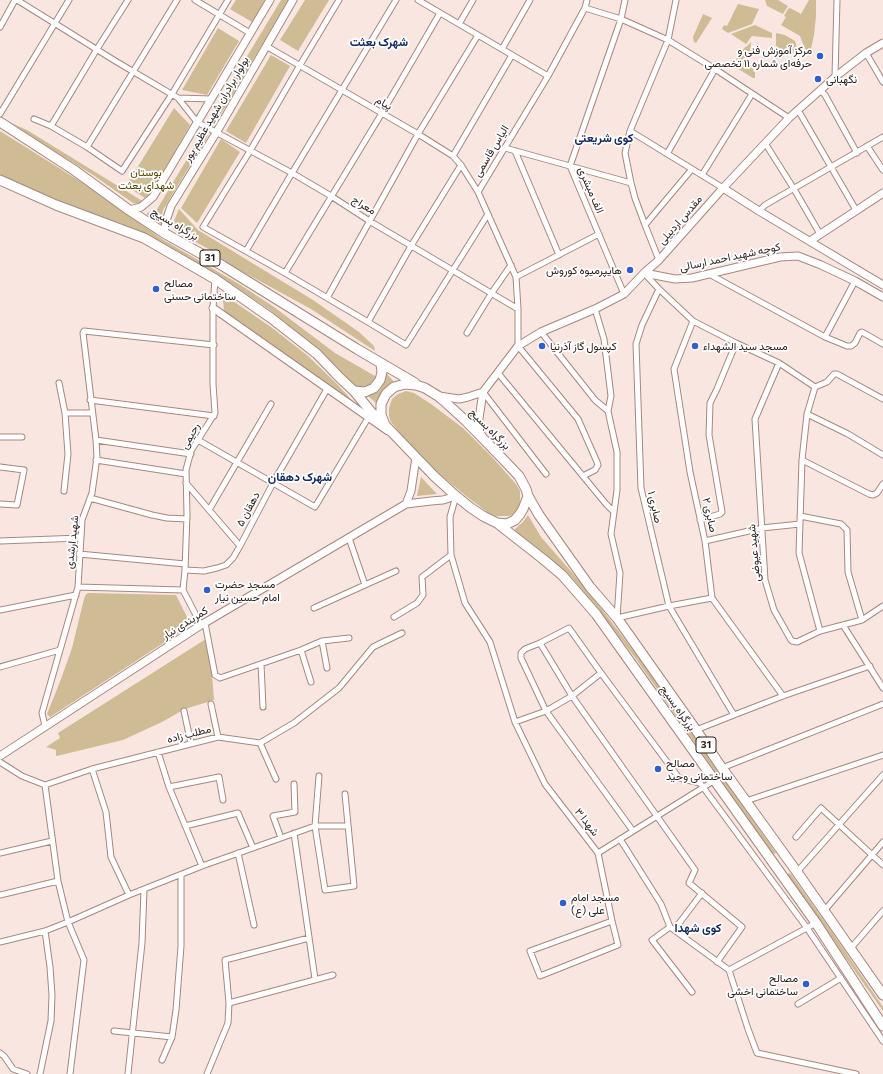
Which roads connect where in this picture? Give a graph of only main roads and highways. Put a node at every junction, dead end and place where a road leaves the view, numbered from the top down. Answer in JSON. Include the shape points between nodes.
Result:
{"nodes":[{"id":1,"x":270,"y":0,"type":"edge"},
{"id":2,"x":293,"y":0,"type":"edge"},
{"id":3,"x":883,"y":43,"type":"edge"},
{"id":4,"x":0,"y":122,"type":"edge"},
{"id":5,"x":4,"y":126,"type":"edge"},
{"id":6,"x":0,"y":180,"type":"edge"},
{"id":7,"x":722,"y":188,"type":"junction"},
{"id":8,"x":883,"y":192,"type":"edge"},
{"id":9,"x":129,"y":210,"type":"junction"},
{"id":10,"x":164,"y":232,"type":"junction"},
{"id":11,"x":810,"y":240,"type":"junction"},
{"id":12,"x":644,"y":273,"type":"junction"},
{"id":13,"x":883,"y":285,"type":"edge"},
{"id":14,"x":883,"y":297,"type":"edge"},
{"id":15,"x":213,"y":308,"type":"road end"},
{"id":16,"x":381,"y":364,"type":"junction"},
{"id":17,"x":425,"y":388,"type":"junction"},
{"id":18,"x":354,"y":391,"type":"junction"},
{"id":19,"x":483,"y":392,"type":"junction"},
{"id":20,"x":438,"y":396,"type":"junction"},
{"id":21,"x":385,"y":425,"type":"junction"},
{"id":22,"x":394,"y":435,"type":"junction"},
{"id":23,"x":482,"y":438,"type":"junction"},
{"id":24,"x":416,"y":457,"type":"junction"},
{"id":25,"x":456,"y":496,"type":"junction"},
{"id":26,"x":528,"y":496,"type":"junction"},
{"id":27,"x":406,"y":504,"type":"junction"},
{"id":28,"x":498,"y":523,"type":"junction"},
{"id":29,"x":0,"y":756,"type":"edge"},
{"id":30,"x":787,"y":858,"type":"junction"},
{"id":31,"x":776,"y":866,"type":"junction"},
{"id":32,"x":883,"y":995,"type":"edge"},
{"id":33,"x":883,"y":1026,"type":"edge"}],
"edges":[{"from":1,"to":9,"type":"main road","name":"بولوار برادران شهید عظیم‌ پور","via":[[153,197],[141,207]]},
{"from":2,"to":10,"type":"main road","name":"بولوار برادران شهید عظیم‌ پور","via":[[171,206]]},
{"from":3,"to":7,"type":"main road","name":"مقدس اردبیلی","via":[[866,53],[820,90],[789,118]]},
{"from":4,"to":5,"type":"highway","name":"بزرگراه بسیج","number":"31"},
{"from":5,"to":9,"type":"highway","name":"بزرگراه بسیج","number":"31","via":[[74,170]]},
{"from":6,"to":18,"type":"highway","name":"بزرگراه بسیج","number":"31","via":[[56,206],[144,238],[215,279],[317,354]]},
{"from":7,"to":11,"type":"main road","name":"کوچه شهید احمد ارسالی"},
{"from":7,"to":12,"type":"main road","name":"مقدس اردبیلی","via":[[659,260]]},
{"from":8,"to":11,"type":"main road"},
{"from":9,"to":10,"type":"highway","name":"بزرگراه بسیج","number":"31"},
{"from":10,"to":16,"type":"highway","name":"بزرگراه بسیج","number":"31"},
{"from":11,"to":13,"type":"main road","name":"کوچه شهید احمد ارسالی"},
{"from":12,"to":14,"type":"main road","name":"کوچه شهید احمد ارسالی","via":[[675,279],[692,278],[780,257],[798,256],[822,265]]},
{"from":12,"to":19,"type":"main road","name":"مقدس اردبیلی","via":[[624,294],[541,332],[518,346]]},
{"from":15,"to":22,"type":"main road"},
{"from":16,"to":17,"type":"highway","name":"بزرگراه بسیج","number":"31"},
{"from":16,"to":18,"type":"highway","via":[[380,380],[374,388],[365,392]]},
{"from":17,"to":20,"type":"highway","name":"بزرگراه بسیج"},
{"from":17,"to":21,"type":"highway","name":"بزرگراه بسیج","via":[[405,384],[394,387],[386,394],[381,404],[381,415]]},
{"from":18,"to":21,"type":"highway","name":"بزرگراه بسیج","number":"31"},
{"from":19,"to":20,"type":"main road","via":[[459,399]]},
{"from":19,"to":23,"type":"main road","via":[[478,425]]},
{"from":20,"to":23,"type":"highway","name":"بزرگراه بسیج"},
{"from":21,"to":22,"type":"highway","name":"بزرگراه بسیج"},
{"from":22,"to":24,"type":"highway","name":"بزرگراه بسیج"},
{"from":23,"to":26,"type":"highway","name":"بزرگراه بسیج","via":[[519,476]]},
{"from":24,"to":25,"type":"highway","name":"بزرگراه بسیج"},
{"from":24,"to":27,"type":"main road","via":[[411,492]]},
{"from":25,"to":27,"type":"main road"},
{"from":25,"to":28,"type":"highway","name":"بزرگراه بسیج","via":[[483,516]]},
{"from":26,"to":28,"type":"highway","via":[[515,520],[507,524]]},
{"from":26,"to":30,"type":"highway","name":"بزرگراه بسیج","number":"31","via":[[590,587],[617,618]]},
{"from":27,"to":29,"type":"main road","name":"کمربندی نیار","via":[[203,624]]},
{"from":28,"to":31,"type":"highway","name":"بزرگراه بسیج","number":"31","via":[[562,575],[596,614]]},
{"from":30,"to":31,"type":"highway"},
{"from":30,"to":32,"type":"highway","name":"بزرگراه بسیج","number":"31"},
{"from":31,"to":33,"type":"highway","name":"بزرگراه بسیج","number":"31"}]}
